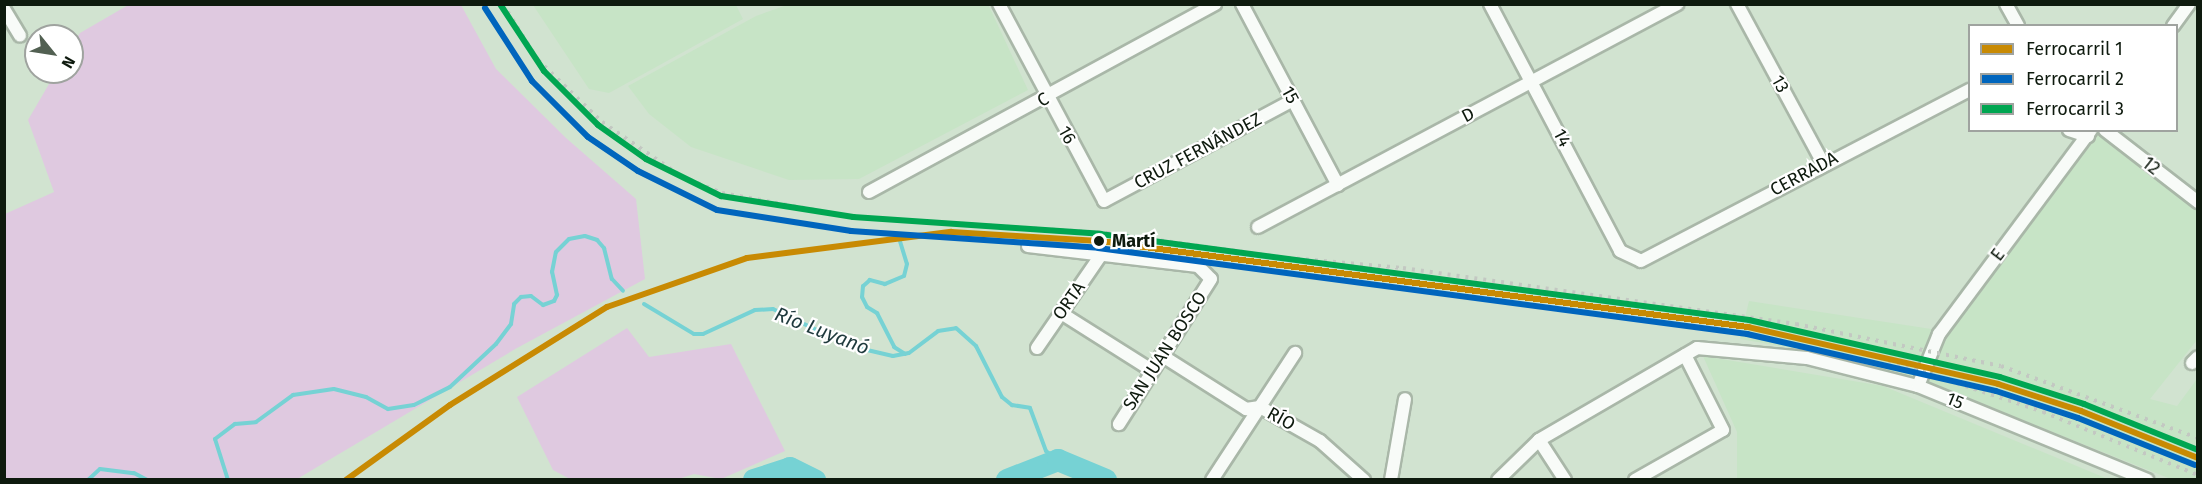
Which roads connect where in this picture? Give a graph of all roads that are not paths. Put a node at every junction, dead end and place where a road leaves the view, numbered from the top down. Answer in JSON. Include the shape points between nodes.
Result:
{"nodes":[{"id":1,"x":999,"y":4,"type":"edge"},
{"id":2,"x":1215,"y":4,"type":"edge"},
{"id":3,"x":1242,"y":4,"type":"edge"},
{"id":4,"x":1490,"y":4,"type":"edge"},
{"id":5,"x":1677,"y":4,"type":"edge"},
{"id":6,"x":1737,"y":4,"type":"edge"},
{"id":7,"x":2006,"y":4,"type":"edge"},
{"id":8,"x":2189,"y":4,"type":"edge"},
{"id":9,"x":4,"y":9,"type":"edge"},
{"id":10,"x":2017,"y":24,"type":"edge"},
{"id":11,"x":2174,"y":24,"type":"edge"},
{"id":12,"x":20,"y":36,"type":"dead end"},
{"id":13,"x":1533,"y":83,"type":"junction"},
{"id":14,"x":1968,"y":91,"type":"edge"},
{"id":15,"x":1046,"y":98,"type":"junction"},
{"id":16,"x":1293,"y":100,"type":"junction"},
{"id":17,"x":2108,"y":132,"type":"edge"},
{"id":18,"x":2090,"y":133,"type":"edge"},
{"id":19,"x":1823,"y":163,"type":"junction"},
{"id":20,"x":1338,"y":185,"type":"junction"},
{"id":21,"x":869,"y":192,"type":"dead end"},
{"id":22,"x":1104,"y":201,"type":"joint"},
{"id":23,"x":2198,"y":202,"type":"edge"},
{"id":24,"x":1258,"y":227,"type":"dead end"},
{"id":25,"x":1028,"y":246,"type":"dead end"},
{"id":26,"x":1101,"y":255,"type":"junction"},
{"id":27,"x":1641,"y":261,"type":"joint"},
{"id":28,"x":1060,"y":313,"type":"junction"},
{"id":29,"x":1037,"y":348,"type":"dead end"},
{"id":30,"x":1295,"y":353,"type":"dead end"},
{"id":31,"x":1161,"y":355,"type":"junction"},
{"id":32,"x":1685,"y":355,"type":"junction"},
{"id":33,"x":1151,"y":370,"type":"junction"},
{"id":34,"x":1918,"y":386,"type":"junction"},
{"id":35,"x":1405,"y":399,"type":"dead end"},
{"id":36,"x":1260,"y":407,"type":"junction"},
{"id":37,"x":1119,"y":424,"type":"dead end"},
{"id":38,"x":1539,"y":440,"type":"junction"},
{"id":39,"x":1212,"y":480,"type":"edge"},
{"id":40,"x":1364,"y":480,"type":"edge"},
{"id":41,"x":1391,"y":480,"type":"edge"},
{"id":42,"x":1498,"y":480,"type":"edge"},
{"id":43,"x":1564,"y":480,"type":"edge"},
{"id":44,"x":1635,"y":480,"type":"edge"},
{"id":45,"x":2147,"y":480,"type":"edge"}],
"edges":[{"from":1,"to":15,"type":"street","name":"16"},
{"from":2,"to":15,"type":"street","name":"C"},
{"from":3,"to":16,"type":"street","name":"15"},
{"from":4,"to":13,"type":"street","name":"14"},
{"from":5,"to":13,"type":"street","name":"D"},
{"from":6,"to":19,"type":"street","name":"13"},
{"from":7,"to":10,"type":"street"},
{"from":8,"to":11,"type":"street"},
{"from":9,"to":12,"type":"street"},
{"from":13,"to":20,"type":"street","name":"D"},
{"from":13,"to":27,"type":"street","name":"14","via":[[1620,251]]},
{"from":14,"to":19,"type":"street","name":"CERRADA"},
{"from":15,"to":21,"type":"street","name":"C"},
{"from":15,"to":22,"type":"street","name":"16"},
{"from":16,"to":20,"type":"street","name":"15"},
{"from":16,"to":22,"type":"street","name":"CRUZ FERNÁNDEZ"},
{"from":17,"to":23,"type":"street","name":"12"},
{"from":18,"to":34,"type":"street","name":"E","via":[[1939,334]]},
{"from":19,"to":27,"type":"street","name":"CERRADA"},
{"from":20,"to":24,"type":"street","name":"D"},
{"from":25,"to":26,"type":"street"},
{"from":26,"to":28,"type":"street","name":"ORTA"},
{"from":26,"to":31,"type":"street","name":"SAN JUAN BOSCO","via":[[1197,266],[1211,279]]},
{"from":28,"to":29,"type":"street","name":"ORTA"},
{"from":28,"to":33,"type":"street"},
{"from":30,"to":36,"type":"street"},
{"from":31,"to":33,"type":"street","name":"SAN JUAN BOSCO"},
{"from":31,"to":36,"type":"street","name":"RÍO","via":[[1246,409]]},
{"from":32,"to":34,"type":"street","name":"15","via":[[1696,348],[1807,358]]},
{"from":32,"to":38,"type":"street"},
{"from":32,"to":44,"type":"street","via":[[1723,430]]},
{"from":33,"to":37,"type":"street","name":"SAN JUAN BOSCO"},
{"from":34,"to":45,"type":"street","name":"15"},
{"from":35,"to":41,"type":"street"},
{"from":36,"to":39,"type":"street"},
{"from":36,"to":40,"type":"street","name":"RÍO","via":[[1320,441]]},
{"from":38,"to":42,"type":"street"},
{"from":38,"to":43,"type":"street"}]}
